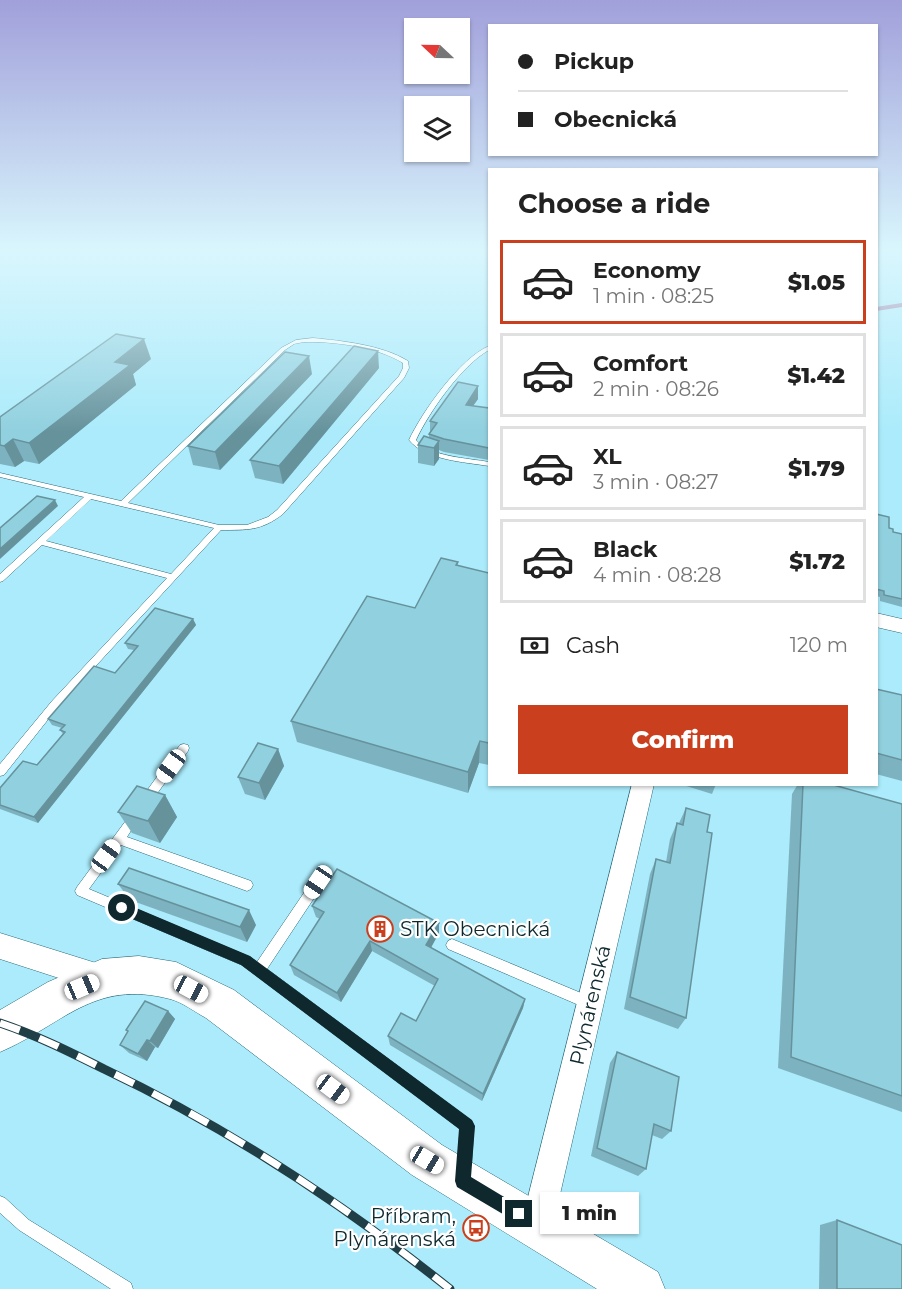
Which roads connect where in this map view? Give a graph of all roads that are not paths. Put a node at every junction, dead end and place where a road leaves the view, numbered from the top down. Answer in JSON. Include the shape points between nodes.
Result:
{"nodes":[{"id":1,"x":488,"y":348,"type":"edge"},
{"id":2,"x":488,"y":464,"type":"edge"},
{"id":3,"x":0,"y":475,"type":"edge"},
{"id":4,"x":90,"y":496,"type":"junction"},
{"id":5,"x":123,"y":504,"type":"junction"},
{"id":6,"x":219,"y":527,"type":"junction"},
{"id":7,"x":41,"y":542,"type":"junction"},
{"id":8,"x":172,"y":577,"type":"junction"},
{"id":9,"x":0,"y":579,"type":"edge"},
{"id":10,"x":878,"y":620,"type":"edge"},
{"id":11,"x":902,"y":626,"type":"edge"},
{"id":12,"x":184,"y":748,"type":"dead end"},
{"id":13,"x":0,"y":772,"type":"edge"},
{"id":14,"x":643,"y":786,"type":"edge"},
{"id":15,"x":118,"y":839,"type":"junction"},
{"id":16,"x":318,"y":882,"type":"dead end"},
{"id":17,"x":247,"y":885,"type":"dead end"},
{"id":18,"x":452,"y":945,"type":"dead end"},
{"id":19,"x":0,"y":946,"type":"edge"},
{"id":20,"x":259,"y":970,"type":"junction"},
{"id":21,"x":102,"y":978,"type":"junction"},
{"id":22,"x":590,"y":1004,"type":"junction"},
{"id":23,"x":0,"y":1032,"type":"edge"},
{"id":24,"x":463,"y":1181,"type":"junction"},
{"id":25,"x":0,"y":1203,"type":"edge"},
{"id":26,"x":537,"y":1226,"type":"junction"},
{"id":27,"x":125,"y":1289,"type":"edge"},
{"id":28,"x":641,"y":1289,"type":"edge"}],
"edges":[{"from":1,"to":2,"type":"lane","via":[[447,386],[412,440],[425,451]]},
{"from":3,"to":4,"type":"lane"},
{"from":4,"to":5,"type":"lane"},
{"from":4,"to":7,"type":"lane"},
{"from":5,"to":6,"type":"lane"},
{"from":5,"to":6,"type":"lane","via":[[295,341],[312,339],[381,351],[406,362],[402,377],[280,512],[248,528]]},
{"from":6,"to":8,"type":"lane"},
{"from":7,"to":8,"type":"lane"},
{"from":7,"to":9,"type":"lane"},
{"from":8,"to":13,"type":"lane"},
{"from":10,"to":11,"type":"street"},
{"from":12,"to":15,"type":"lane"},
{"from":14,"to":22,"type":"street","name":"Plynárenská"},
{"from":15,"to":17,"type":"lane"},
{"from":15,"to":20,"type":"lane","via":[[81,891]]},
{"from":16,"to":20,"type":"lane"},
{"from":18,"to":22,"type":"lane"},
{"from":19,"to":21,"type":"street"},
{"from":20,"to":24,"type":"lane","via":[[467,1126]]},
{"from":21,"to":23,"type":"street"},
{"from":21,"to":24,"type":"street","via":[[139,975],[176,981],[220,1004],[427,1160]]},
{"from":22,"to":26,"type":"street","name":"Plynárenská"},
{"from":24,"to":26,"type":"street"},
{"from":25,"to":27,"type":"lane","via":[[24,1225]]},
{"from":26,"to":28,"type":"street"}]}
